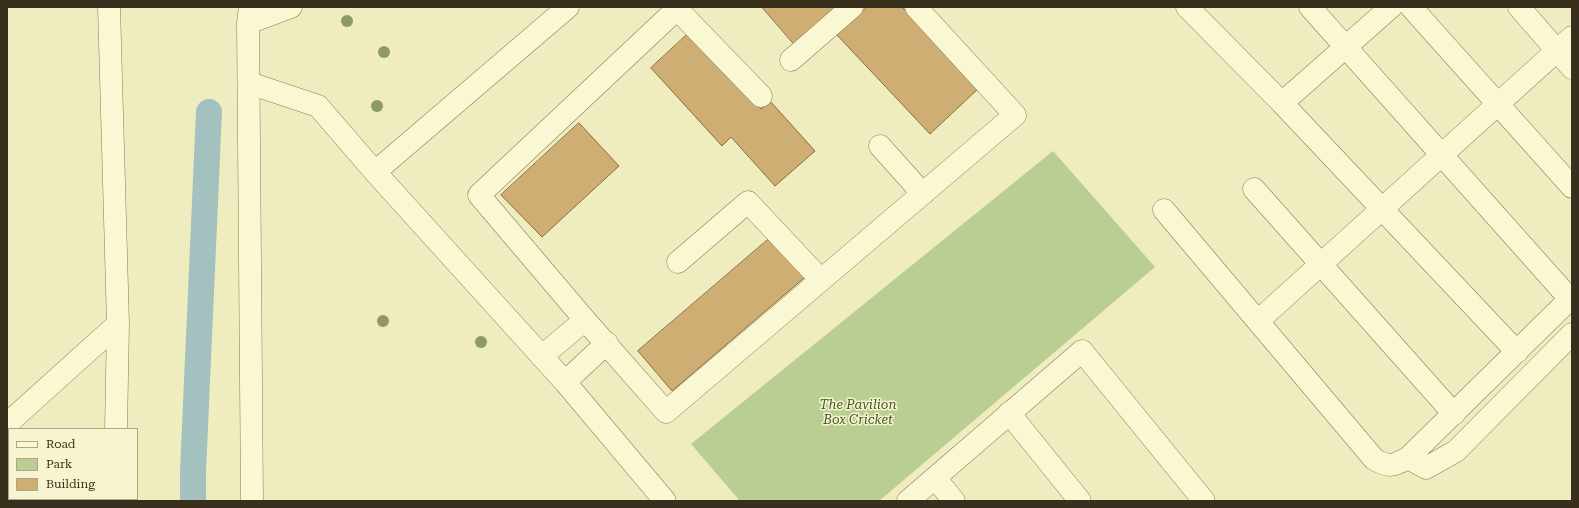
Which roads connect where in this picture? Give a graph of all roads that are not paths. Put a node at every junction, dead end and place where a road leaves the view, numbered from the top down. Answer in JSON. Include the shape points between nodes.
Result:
{"nodes":[{"id":1,"x":109,"y":7,"type":"edge"},
{"id":2,"x":291,"y":7,"type":"edge"},
{"id":3,"x":568,"y":7,"type":"edge"},
{"id":4,"x":852,"y":7,"type":"edge"},
{"id":5,"x":916,"y":7,"type":"edge"},
{"id":6,"x":1187,"y":7,"type":"edge"},
{"id":7,"x":1310,"y":7,"type":"edge"},
{"id":8,"x":1391,"y":7,"type":"edge"},
{"id":9,"x":1411,"y":7,"type":"edge"},
{"id":10,"x":1519,"y":7,"type":"edge"},
{"id":11,"x":249,"y":15,"type":"edge"},
{"id":12,"x":1564,"y":44,"type":"edge"},
{"id":13,"x":1345,"y":47,"type":"junction"},
{"id":14,"x":791,"y":60,"type":"dead end"},
{"id":15,"x":1572,"y":68,"type":"edge"},
{"id":16,"x":249,"y":83,"type":"junction"},
{"id":17,"x":761,"y":96,"type":"dead end"},
{"id":18,"x":1282,"y":103,"type":"junction"},
{"id":19,"x":1498,"y":104,"type":"junction"},
{"id":20,"x":880,"y":146,"type":"dead end"},
{"id":21,"x":1441,"y":155,"type":"junction"},
{"id":22,"x":375,"y":172,"type":"junction"},
{"id":23,"x":1572,"y":187,"type":"edge"},
{"id":24,"x":1254,"y":190,"type":"dead end"},
{"id":25,"x":924,"y":194,"type":"junction"},
{"id":26,"x":1382,"y":209,"type":"junction"},
{"id":27,"x":1164,"y":210,"type":"dead end"},
{"id":28,"x":678,"y":262,"type":"dead end"},
{"id":29,"x":1320,"y":264,"type":"junction"},
{"id":30,"x":821,"y":280,"type":"junction"},
{"id":31,"x":1571,"y":298,"type":"edge"},
{"id":32,"x":585,"y":320,"type":"junction"},
{"id":33,"x":1258,"y":320,"type":"junction"},
{"id":34,"x":118,"y":324,"type":"junction"},
{"id":35,"x":1572,"y":334,"type":"edge"},
{"id":36,"x":607,"y":344,"type":"junction"},
{"id":37,"x":1517,"y":352,"type":"junction"},
{"id":38,"x":542,"y":356,"type":"junction"},
{"id":39,"x":565,"y":382,"type":"junction"},
{"id":40,"x":1009,"y":413,"type":"junction"},
{"id":41,"x":1454,"y":414,"type":"junction"},
{"id":42,"x":7,"y":424,"type":"edge"},
{"id":43,"x":116,"y":428,"type":"edge"},
{"id":44,"x":1408,"y":458,"type":"junction"},
{"id":45,"x":935,"y":478,"type":"junction"},
{"id":46,"x":252,"y":501,"type":"edge"},
{"id":47,"x":665,"y":501,"type":"edge"},
{"id":48,"x":908,"y":501,"type":"edge"},
{"id":49,"x":954,"y":501,"type":"edge"},
{"id":50,"x":1080,"y":501,"type":"edge"},
{"id":51,"x":1204,"y":501,"type":"edge"}],
"edges":[{"from":1,"to":34,"type":"street"},
{"from":2,"to":11,"type":"street"},
{"from":3,"to":22,"type":"street"},
{"from":4,"to":14,"type":"street"},
{"from":5,"to":25,"type":"street","via":[[1015,115]]},
{"from":6,"to":18,"type":"street"},
{"from":7,"to":13,"type":"street"},
{"from":8,"to":13,"type":"street"},
{"from":9,"to":19,"type":"street"},
{"from":10,"to":12,"type":"street"},
{"from":11,"to":16,"type":"street"},
{"from":12,"to":15,"type":"street"},
{"from":12,"to":19,"type":"street"},
{"from":13,"to":18,"type":"street"},
{"from":13,"to":21,"type":"street"},
{"from":16,"to":22,"type":"street","via":[[318,106]]},
{"from":16,"to":46,"type":"street"},
{"from":17,"to":32,"type":"street","via":[[677,9],[479,195]]},
{"from":18,"to":26,"type":"street"},
{"from":19,"to":21,"type":"street"},
{"from":19,"to":23,"type":"street"},
{"from":20,"to":25,"type":"street"},
{"from":21,"to":26,"type":"street"},
{"from":21,"to":31,"type":"street"},
{"from":22,"to":38,"type":"street"},
{"from":24,"to":29,"type":"street"},
{"from":25,"to":30,"type":"street"},
{"from":26,"to":29,"type":"street"},
{"from":26,"to":37,"type":"street"},
{"from":27,"to":33,"type":"street"},
{"from":28,"to":30,"type":"street","via":[[748,202]]},
{"from":29,"to":33,"type":"street"},
{"from":29,"to":41,"type":"street"},
{"from":30,"to":36,"type":"street","via":[[666,412]]},
{"from":31,"to":37,"type":"street"},
{"from":32,"to":36,"type":"street"},
{"from":32,"to":38,"type":"street"},
{"from":33,"to":44,"type":"street","via":[[1374,459],[1385,466],[1396,465]]},
{"from":34,"to":42,"type":"street"},
{"from":34,"to":43,"type":"street"},
{"from":35,"to":44,"type":"street","via":[[1456,451],[1426,468]]},
{"from":36,"to":39,"type":"street"},
{"from":37,"to":41,"type":"street"},
{"from":38,"to":39,"type":"street"},
{"from":39,"to":47,"type":"street"},
{"from":40,"to":45,"type":"street"},
{"from":40,"to":50,"type":"street"},
{"from":40,"to":51,"type":"street","via":[[1082,351]]},
{"from":41,"to":44,"type":"street"},
{"from":45,"to":48,"type":"street"},
{"from":45,"to":49,"type":"street"}]}
